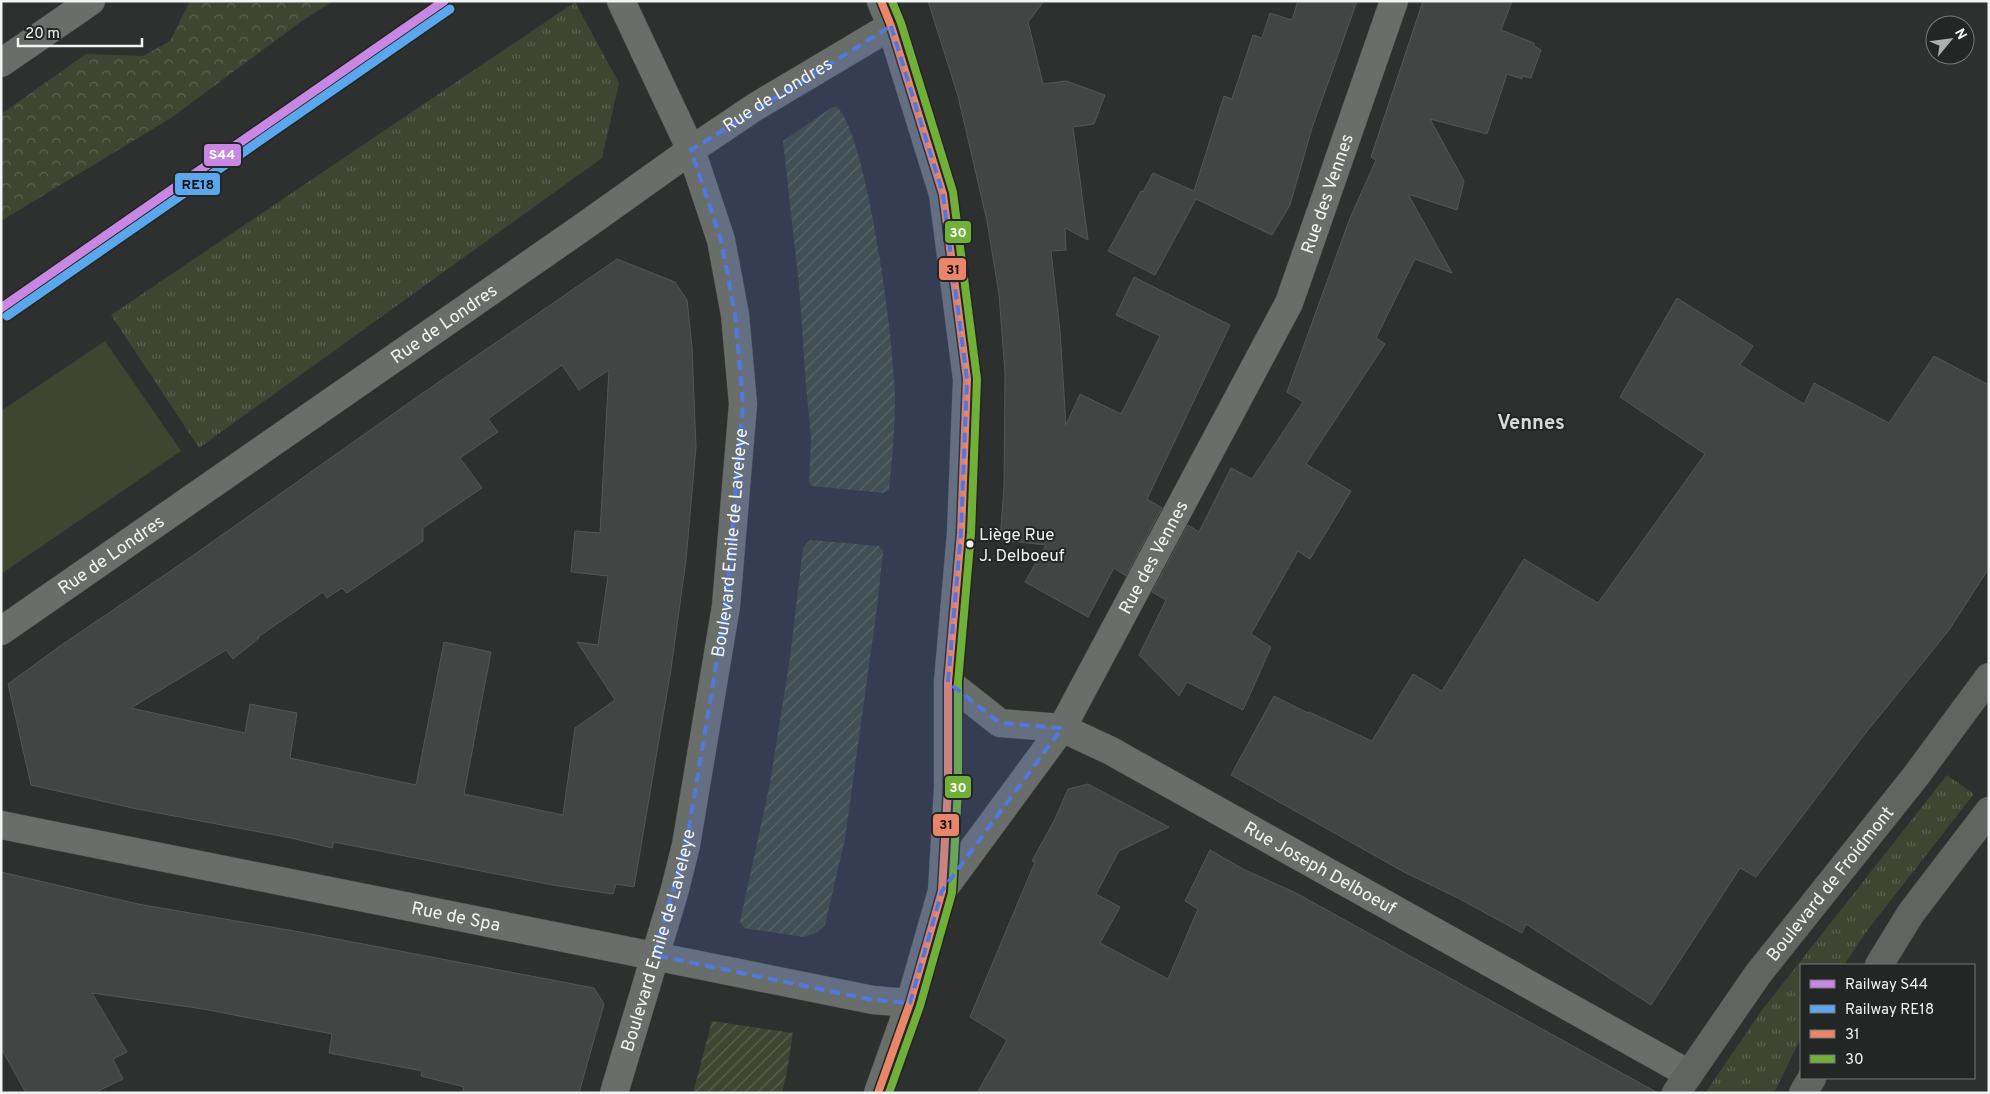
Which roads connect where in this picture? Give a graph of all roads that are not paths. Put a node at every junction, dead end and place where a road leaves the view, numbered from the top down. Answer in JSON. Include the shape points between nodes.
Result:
{"nodes":[{"id":1,"x":91,"y":1,"type":"edge"},
{"id":2,"x":621,"y":1,"type":"edge"},
{"id":3,"x":1394,"y":1,"type":"edge"},
{"id":4,"x":886,"y":14,"type":"edge"},
{"id":5,"x":1,"y":63,"type":"edge"},
{"id":6,"x":690,"y":150,"type":"junction"},
{"id":7,"x":1,"y":631,"type":"edge"},
{"id":8,"x":1989,"y":677,"type":"edge"},
{"id":9,"x":948,"y":682,"type":"junction"},
{"id":10,"x":1062,"y":728,"type":"junction"},
{"id":11,"x":1989,"y":811,"type":"edge"},
{"id":12,"x":1,"y":825,"type":"edge"},
{"id":13,"x":942,"y":890,"type":"junction"},
{"id":14,"x":654,"y":955,"type":"junction"},
{"id":15,"x":1880,"y":964,"type":"edge"},
{"id":16,"x":910,"y":1003,"type":"junction"},
{"id":17,"x":1811,"y":1079,"type":"edge"},
{"id":18,"x":1682,"y":1083,"type":"edge"},
{"id":19,"x":614,"y":1093,"type":"edge"},
{"id":20,"x":878,"y":1093,"type":"edge"},
{"id":21,"x":1803,"y":1093,"type":"edge"}],
"edges":[{"from":1,"to":5,"type":"street"},
{"from":2,"to":6,"type":"street","name":"Boulevard Emile de Laveleye"},
{"from":3,"to":10,"type":"street","name":"Rue des Vennes","via":[[1289,303]]},
{"from":4,"to":6,"type":"street","name":"Rue de Londres"},
{"from":4,"to":9,"type":"street","via":[[943,194],[966,380],[961,533]]},
{"from":6,"to":7,"type":"street","name":"Rue de Londres"},
{"from":6,"to":14,"type":"street","name":"Boulevard Emile de Laveleye","via":[[721,240],[735,315],[744,404],[726,606],[686,845]]},
{"from":8,"to":18,"type":"main road","name":"Boulevard de Froidmont","via":[[1915,777],[1758,974]]},
{"from":9,"to":10,"type":"street","name":"Rue Joseph Delboeuf","via":[[1000,723]]},
{"from":9,"to":13,"type":"street","via":[[948,788]]},
{"from":10,"to":13,"type":"street","name":"Rue des Vennes"},
{"from":10,"to":18,"type":"street","name":"Rue Joseph Delboeuf","via":[[1111,751]]},
{"from":11,"to":15,"type":"main road","via":[[1911,912]]},
{"from":12,"to":14,"type":"street","name":"Rue de Spa"},
{"from":13,"to":16,"type":"street","name":"Rue des Vennes"},
{"from":14,"to":16,"type":"street","name":"Rue de Spa","via":[[873,1000]]},
{"from":14,"to":19,"type":"street","name":"Boulevard Emile de Laveleye"},
{"from":16,"to":20,"type":"street","name":"Rue des Vennes"},
{"from":17,"to":21,"type":"main road"}]}
